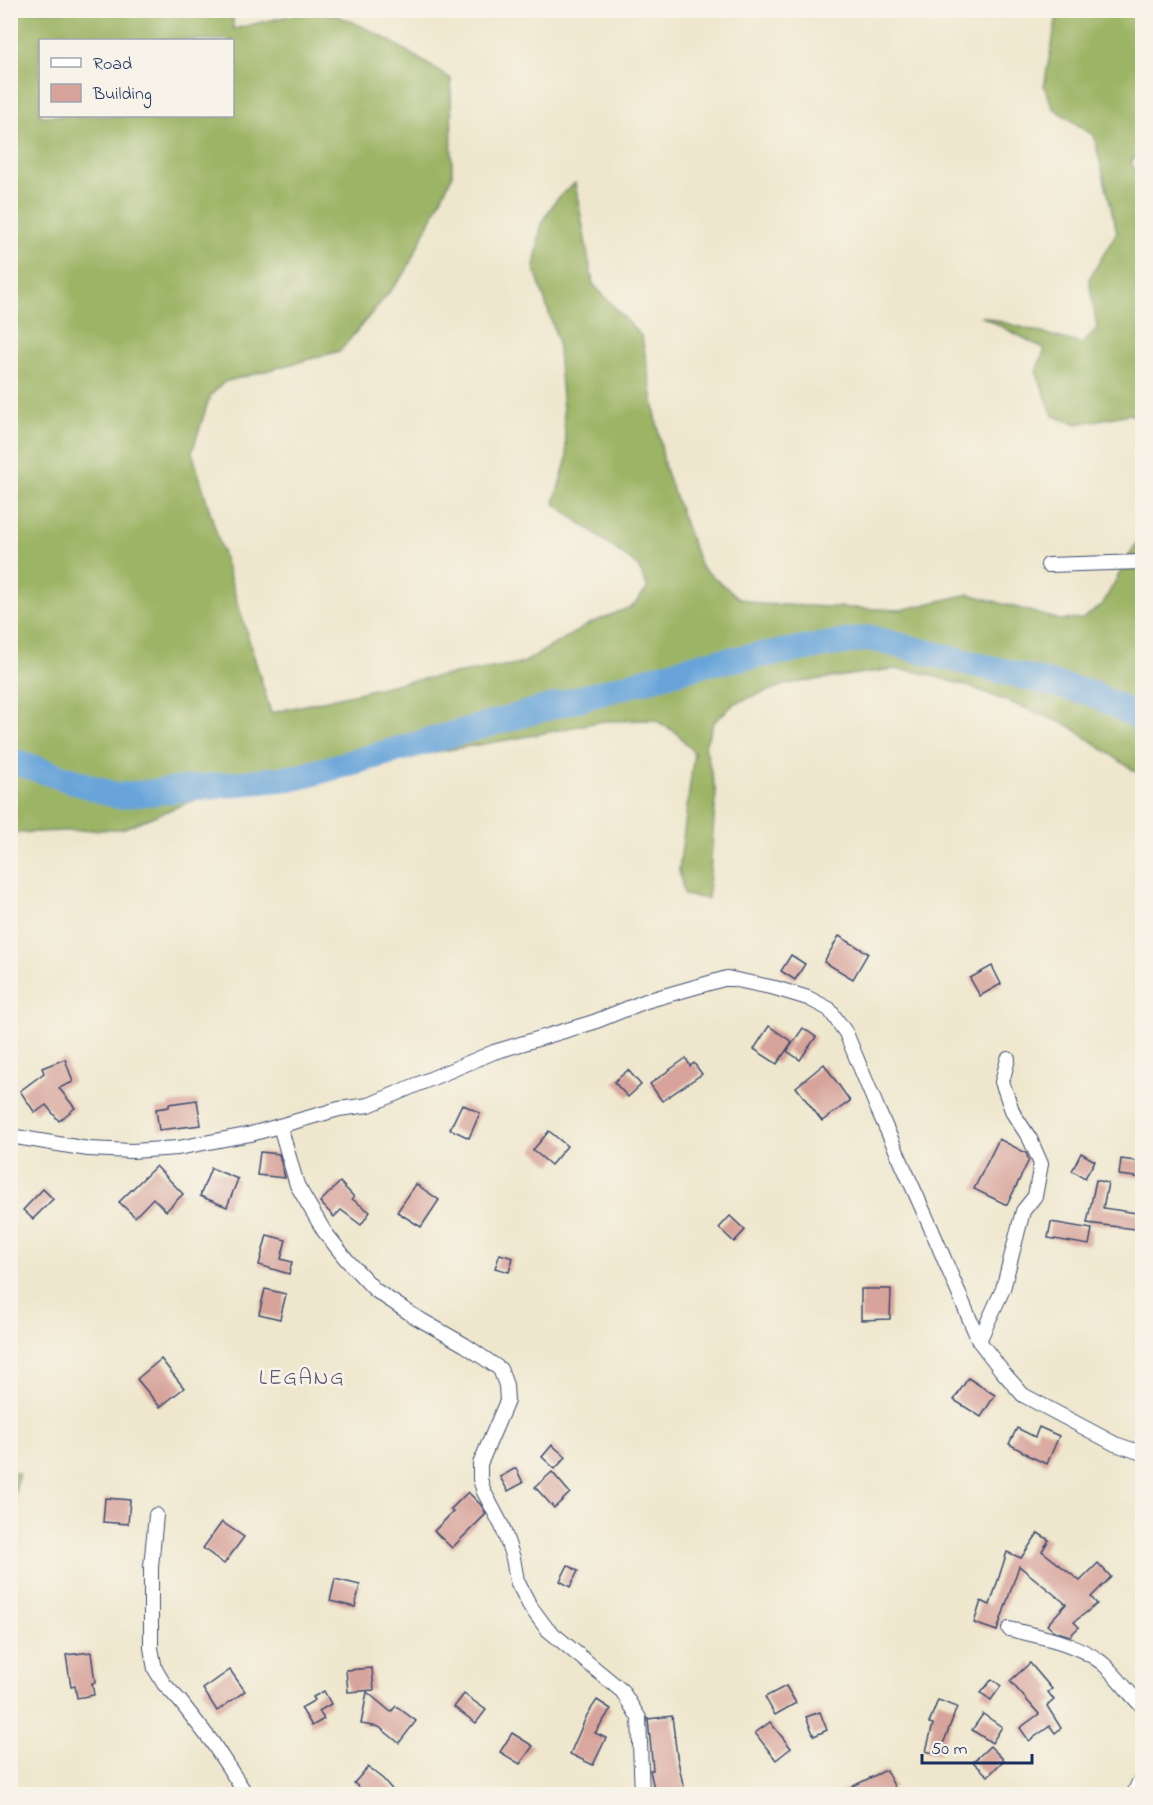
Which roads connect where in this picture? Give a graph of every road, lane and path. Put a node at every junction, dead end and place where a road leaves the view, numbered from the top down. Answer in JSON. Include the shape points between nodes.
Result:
{"nodes":[{"id":1,"x":1143,"y":562,"type":"edge"},
{"id":2,"x":1048,"y":565,"type":"dead end"},
{"id":3,"x":1008,"y":1059,"type":"dead end"},
{"id":4,"x":280,"y":1126,"type":"junction"},
{"id":5,"x":10,"y":1136,"type":"edge"},
{"id":6,"x":979,"y":1341,"type":"junction"},
{"id":7,"x":1143,"y":1453,"type":"edge"},
{"id":8,"x":156,"y":1515,"type":"dead end"},
{"id":9,"x":1009,"y":1629,"type":"dead end"},
{"id":10,"x":1143,"y":1706,"type":"edge"},
{"id":11,"x":1143,"y":1783,"type":"edge"},
{"id":12,"x":246,"y":1794,"type":"edge"},
{"id":13,"x":642,"y":1794,"type":"edge"},
{"id":14,"x":1137,"y":1794,"type":"edge"}],
"edges":[{"from":1,"to":2,"type":"street"},
{"from":3,"to":6,"type":"street","via":[[1002,1082],[1013,1113],[1041,1164],[1035,1196],[1023,1211],[1003,1289]]},
{"from":4,"to":5,"type":"street","via":[[178,1148],[132,1151],[88,1149]]},
{"from":4,"to":6,"type":"street","via":[[369,1105],[494,1052],[727,978],[776,988],[830,1009],[846,1033]]},
{"from":4,"to":13,"type":"street","via":[[297,1185],[346,1259],[375,1290],[500,1369],[507,1401],[480,1464],[484,1491],[502,1526],[517,1581],[530,1606],[547,1629],[622,1691],[639,1718]]},
{"from":6,"to":7,"type":"street","via":[[1023,1395],[1115,1444]]},
{"from":8,"to":12,"type":"street","via":[[151,1578],[151,1648],[155,1669],[212,1742]]},
{"from":9,"to":10,"type":"street","via":[[1082,1651],[1102,1663]]},
{"from":11,"to":14,"type":"street"}]}
